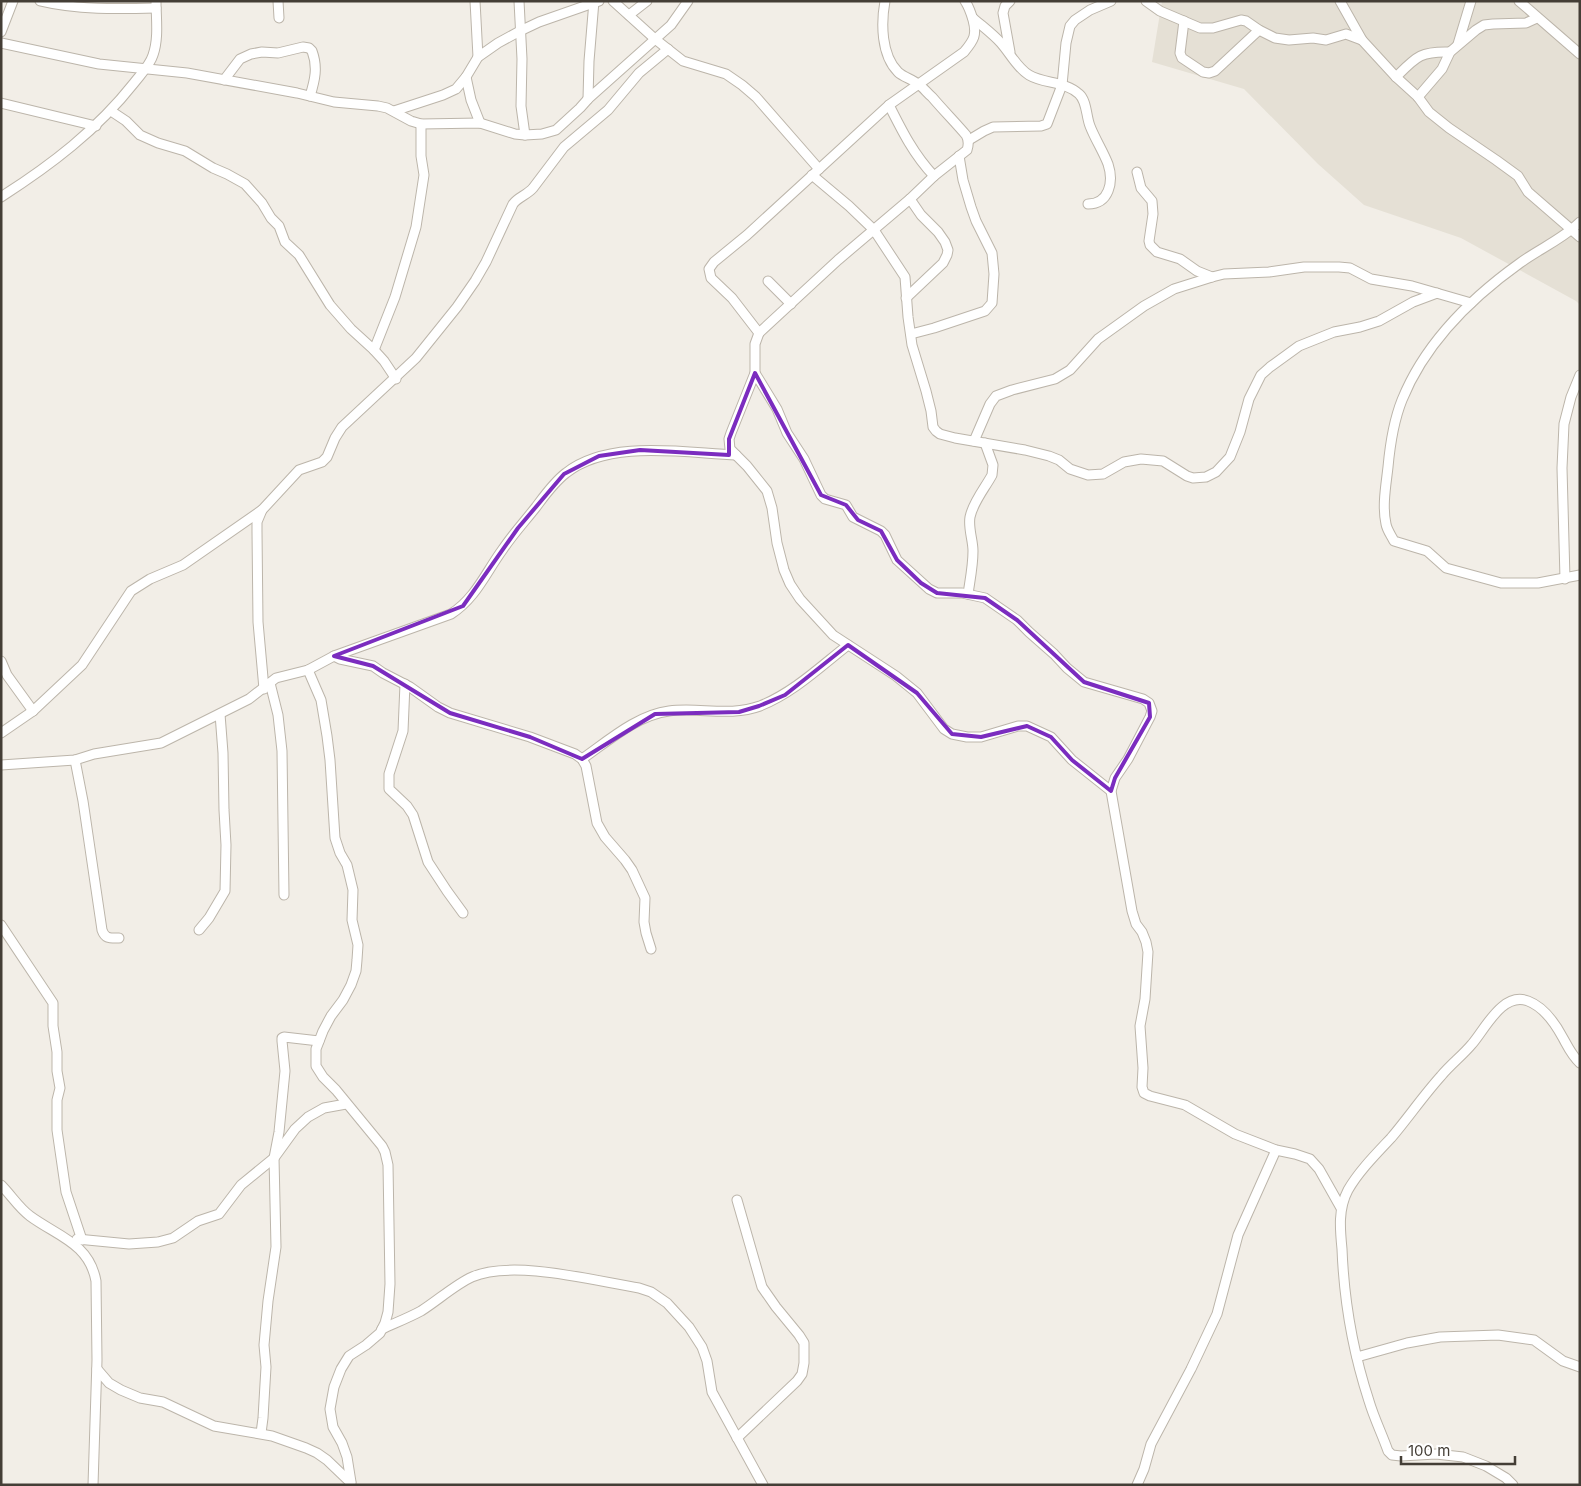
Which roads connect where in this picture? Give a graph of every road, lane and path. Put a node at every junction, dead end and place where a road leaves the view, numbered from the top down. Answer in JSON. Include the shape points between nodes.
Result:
{"nodes":[{"id":1,"x":13,"y":1,"type":"edge"},
{"id":2,"x":40,"y":1,"type":"edge"},
{"id":3,"x":278,"y":1,"type":"edge"},
{"id":4,"x":475,"y":1,"type":"edge"},
{"id":5,"x":519,"y":1,"type":"edge"},
{"id":6,"x":614,"y":1,"type":"edge"},
{"id":7,"x":648,"y":1,"type":"edge"},
{"id":8,"x":688,"y":1,"type":"edge"},
{"id":9,"x":885,"y":1,"type":"edge"},
{"id":10,"x":965,"y":1,"type":"edge"},
{"id":11,"x":1010,"y":1,"type":"edge"},
{"id":12,"x":1111,"y":1,"type":"edge"},
{"id":13,"x":1146,"y":1,"type":"edge"},
{"id":14,"x":1340,"y":1,"type":"edge"},
{"id":15,"x":1471,"y":1,"type":"edge"},
{"id":16,"x":1520,"y":1,"type":"edge"},
{"id":17,"x":596,"y":2,"type":"edge"},
{"id":18,"x":156,"y":5,"type":"edge"},
{"id":19,"x":629,"y":15,"type":"junction"},
{"id":20,"x":972,"y":17,"type":"junction"},
{"id":21,"x":279,"y":18,"type":"dead end"},
{"id":22,"x":1537,"y":18,"type":"junction"},
{"id":23,"x":1184,"y":21,"type":"junction"},
{"id":24,"x":1260,"y":30,"type":"junction"},
{"id":25,"x":520,"y":31,"type":"junction"},
{"id":26,"x":1,"y":32,"type":"edge"},
{"id":27,"x":655,"y":40,"type":"junction"},
{"id":28,"x":1362,"y":40,"type":"junction"},
{"id":29,"x":1,"y":43,"type":"edge"},
{"id":30,"x":1458,"y":44,"type":"junction"},
{"id":31,"x":668,"y":49,"type":"junction"},
{"id":32,"x":1010,"y":52,"type":"junction"},
{"id":33,"x":1450,"y":52,"type":"junction"},
{"id":34,"x":1580,"y":54,"type":"edge"},
{"id":35,"x":478,"y":57,"type":"junction"},
{"id":36,"x":145,"y":69,"type":"junction"},
{"id":37,"x":466,"y":77,"type":"junction"},
{"id":38,"x":1396,"y":77,"type":"junction"},
{"id":39,"x":224,"y":80,"type":"junction"},
{"id":40,"x":918,"y":84,"type":"junction"},
{"id":41,"x":1062,"y":85,"type":"junction"},
{"id":42,"x":310,"y":96,"type":"junction"},
{"id":43,"x":1418,"y":97,"type":"junction"},
{"id":44,"x":588,"y":99,"type":"junction"},
{"id":45,"x":1,"y":103,"type":"edge"},
{"id":46,"x":889,"y":106,"type":"junction"},
{"id":47,"x":111,"y":111,"type":"junction"},
{"id":48,"x":394,"y":112,"type":"junction"},
{"id":49,"x":480,"y":123,"type":"junction"},
{"id":50,"x":421,"y":124,"type":"junction"},
{"id":51,"x":96,"y":126,"type":"junction"},
{"id":52,"x":525,"y":135,"type":"junction"},
{"id":53,"x":969,"y":140,"type":"junction"},
{"id":54,"x":959,"y":156,"type":"junction"},
{"id":55,"x":816,"y":172,"type":"junction"},
{"id":56,"x":1137,"y":172,"type":"dead end"},
{"id":57,"x":934,"y":176,"type":"junction"},
{"id":58,"x":1,"y":197,"type":"edge"},
{"id":59,"x":910,"y":199,"type":"junction"},
{"id":60,"x":1088,"y":204,"type":"dead end"},
{"id":61,"x":1580,"y":222,"type":"edge"},
{"id":62,"x":874,"y":230,"type":"junction"},
{"id":63,"x":1572,"y":231,"type":"junction"},
{"id":64,"x":1580,"y":238,"type":"edge"},
{"id":65,"x":1212,"y":277,"type":"junction"},
{"id":66,"x":768,"y":281,"type":"dead end"},
{"id":67,"x":1437,"y":293,"type":"junction"},
{"id":68,"x":906,"y":298,"type":"junction"},
{"id":69,"x":1471,"y":303,"type":"junction"},
{"id":70,"x":791,"y":304,"type":"junction"},
{"id":71,"x":758,"y":333,"type":"junction"},
{"id":72,"x":911,"y":334,"type":"junction"},
{"id":73,"x":374,"y":350,"type":"junction"},
{"id":74,"x":755,"y":373,"type":"junction"},
{"id":75,"x":1580,"y":374,"type":"edge"},
{"id":76,"x":396,"y":379,"type":"junction"},
{"id":77,"x":974,"y":441,"type":"junction"},
{"id":78,"x":984,"y":443,"type":"junction"},
{"id":79,"x":736,"y":455,"type":"junction"},
{"id":80,"x":262,"y":510,"type":"junction"},
{"id":81,"x":1580,"y":575,"type":"edge"},
{"id":82,"x":1565,"y":578,"type":"junction"},
{"id":83,"x":968,"y":594,"type":"junction"},
{"id":84,"x":848,"y":645,"type":"junction"},
{"id":85,"x":334,"y":656,"type":"junction"},
{"id":86,"x":1,"y":661,"type":"edge"},
{"id":87,"x":308,"y":670,"type":"junction"},
{"id":88,"x":405,"y":684,"type":"junction"},
{"id":89,"x":267,"y":686,"type":"junction"},
{"id":90,"x":34,"y":711,"type":"junction"},
{"id":91,"x":220,"y":714,"type":"junction"},
{"id":92,"x":1,"y":733,"type":"edge"},
{"id":93,"x":582,"y":758,"type":"junction"},
{"id":94,"x":75,"y":760,"type":"junction"},
{"id":95,"x":1,"y":765,"type":"edge"},
{"id":96,"x":1112,"y":792,"type":"junction"},
{"id":97,"x":284,"y":895,"type":"dead end"},
{"id":98,"x":463,"y":913,"type":"dead end"},
{"id":99,"x":1,"y":925,"type":"edge"},
{"id":100,"x":199,"y":930,"type":"dead end"},
{"id":101,"x":119,"y":938,"type":"dead end"},
{"id":102,"x":651,"y":949,"type":"dead end"},
{"id":103,"x":319,"y":1041,"type":"junction"},
{"id":104,"x":1580,"y":1063,"type":"edge"},
{"id":105,"x":346,"y":1104,"type":"junction"},
{"id":106,"x":1276,"y":1150,"type":"junction"},
{"id":107,"x":274,"y":1158,"type":"junction"},
{"id":108,"x":1,"y":1185,"type":"edge"},
{"id":109,"x":738,"y":1200,"type":"dead end"},
{"id":110,"x":1341,"y":1208,"type":"junction"},
{"id":111,"x":66,"y":1238,"type":"junction"},
{"id":112,"x":82,"y":1240,"type":"junction"},
{"id":113,"x":382,"y":1329,"type":"junction"},
{"id":114,"x":1357,"y":1357,"type":"junction"},
{"id":115,"x":1580,"y":1367,"type":"edge"},
{"id":116,"x":97,"y":1369,"type":"junction"},
{"id":117,"x":261,"y":1433,"type":"junction"},
{"id":118,"x":737,"y":1438,"type":"junction"},
{"id":119,"x":352,"y":1484,"type":"edge"},
{"id":120,"x":93,"y":1485,"type":"edge"},
{"id":121,"x":763,"y":1485,"type":"edge"},
{"id":122,"x":1137,"y":1485,"type":"edge"},
{"id":123,"x":1513,"y":1485,"type":"edge"}],
"edges":[{"from":1,"to":26,"type":"street"},
{"from":2,"to":18,"type":"street","via":[[105,8]]},
{"from":3,"to":21,"type":"street"},
{"from":4,"to":35,"type":"street"},
{"from":5,"to":25,"type":"street"},
{"from":6,"to":19,"type":"street"},
{"from":7,"to":19,"type":"street"},
{"from":8,"to":27,"type":"street","via":[[671,25]]},
{"from":9,"to":40,"type":"street","via":[[883,17],[888,57],[900,74]]},
{"from":10,"to":20,"type":"street"},
{"from":11,"to":32,"type":"street","via":[[1003,12]]},
{"from":12,"to":41,"type":"street","via":[[1081,15],[1070,26]]},
{"from":13,"to":23,"type":"street"},
{"from":14,"to":28,"type":"street"},
{"from":15,"to":30,"type":"street"},
{"from":16,"to":22,"type":"street"},
{"from":17,"to":25,"type":"street"},
{"from":17,"to":44,"type":"street"},
{"from":18,"to":36,"type":"street","via":[[155,48]]},
{"from":19,"to":27,"type":"street"},
{"from":20,"to":32,"type":"street"},
{"from":20,"to":40,"type":"street","via":[[976,32],[964,52]]},
{"from":22,"to":30,"type":"street","via":[[1526,23],[1484,25]]},
{"from":22,"to":34,"type":"street"},
{"from":23,"to":24,"type":"street","via":[[1208,29],[1241,20]]},
{"from":23,"to":24,"type":"street","via":[[1182,58],[1209,73]]},
{"from":24,"to":28,"type":"street","via":[[1275,38],[1289,40],[1326,40],[1346,34]]},
{"from":25,"to":35,"type":"street"},
{"from":25,"to":52,"type":"street","via":[[521,106]]},
{"from":27,"to":31,"type":"street"},
{"from":27,"to":44,"type":"street"},
{"from":28,"to":38,"type":"street"},
{"from":29,"to":36,"type":"street","via":[[99,64]]},
{"from":30,"to":33,"type":"street"},
{"from":31,"to":55,"type":"street","via":[[683,61],[726,74],[742,85],[756,97]]},
{"from":31,"to":76,"type":"street","via":[[639,73],[608,110],[564,146],[533,188],[517,199],[507,213],[475,281],[430,342]]},
{"from":32,"to":41,"type":"street","via":[[1029,75]]},
{"from":33,"to":38,"type":"street","via":[[1424,54]]},
{"from":33,"to":43,"type":"street","via":[[1442,69]]},
{"from":35,"to":37,"type":"street"},
{"from":36,"to":39,"type":"street"},
{"from":36,"to":47,"type":"street"},
{"from":37,"to":48,"type":"street","via":[[450,92]]},
{"from":37,"to":49,"type":"street"},
{"from":38,"to":43,"type":"street"},
{"from":39,"to":42,"type":"street"},
{"from":39,"to":42,"type":"street","via":[[240,59],[247,56],[306,47],[312,52],[316,68]]},
{"from":40,"to":46,"type":"street"},
{"from":40,"to":53,"type":"street"},
{"from":41,"to":53,"type":"street","via":[[1047,124],[993,127]]},
{"from":41,"to":60,"type":"street","via":[[1081,96],[1089,124],[1108,164],[1108,193],[1104,199]]},
{"from":42,"to":48,"type":"street","via":[[378,106]]},
{"from":43,"to":63,"type":"street","via":[[1440,122],[1518,176],[1528,192]]},
{"from":44,"to":52,"type":"street","via":[[556,130]]},
{"from":45,"to":51,"type":"street"},
{"from":46,"to":55,"type":"street"},
{"from":46,"to":57,"type":"street","via":[[909,144]]},
{"from":47,"to":51,"type":"street"},
{"from":47,"to":73,"type":"street","via":[[140,135],[185,150],[245,184],[279,226],[285,242],[299,255],[330,305]]},
{"from":48,"to":50,"type":"street"},
{"from":49,"to":50,"type":"street"},
{"from":49,"to":52,"type":"street"},
{"from":50,"to":73,"type":"street","via":[[424,175],[416,227],[396,297]]},
{"from":51,"to":58,"type":"street","via":[[50,164]]},
{"from":53,"to":54,"type":"street","via":[[967,150]]},
{"from":54,"to":57,"type":"street"},
{"from":54,"to":72,"type":"street","via":[[971,206],[993,258],[993,301],[985,311]]},
{"from":55,"to":62,"type":"street"},
{"from":55,"to":71,"type":"street","via":[[709,269],[711,278],[732,298]]},
{"from":56,"to":65,"type":"street","via":[[1141,188],[1152,201],[1150,246]]},
{"from":57,"to":59,"type":"street"},
{"from":59,"to":62,"type":"street"},
{"from":59,"to":68,"type":"street","via":[[938,232],[948,250],[943,263]]},
{"from":61,"to":63,"type":"street"},
{"from":62,"to":68,"type":"street","via":[[905,277]]},
{"from":62,"to":70,"type":"street"},
{"from":63,"to":64,"type":"street"},
{"from":63,"to":69,"type":"street","via":[[1520,263]]},
{"from":65,"to":67,"type":"street","via":[[1304,267],[1339,267],[1350,268],[1371,279]]},
{"from":65,"to":77,"type":"street","via":[[1174,289],[1144,306],[1098,339],[1070,370],[1055,379],[996,396]]},
{"from":66,"to":70,"type":"street"},
{"from":67,"to":69,"type":"street"},
{"from":67,"to":78,"type":"street","via":[[1379,321],[1334,332],[1299,346],[1261,374],[1249,398],[1230,457],[1216,472],[1206,477],[1193,478],[1164,461],[1141,458],[1124,462],[1103,474],[1088,475],[1049,456]]},
{"from":68,"to":72,"type":"street"},
{"from":69,"to":82,"type":"street","via":[[1424,357],[1401,400],[1389,454],[1386,524],[1394,541],[1428,551],[1446,568],[1501,582],[1538,583]]},
{"from":70,"to":71,"type":"street"},
{"from":71,"to":74,"type":"street"},
{"from":72,"to":77,"type":"street","via":[[933,427],[940,434]]},
{"from":73,"to":76,"type":"street"},
{"from":74,"to":79,"type":"street","via":[[729,439],[730,449]]},
{"from":74,"to":83,"type":"street","via":[[821,495],[846,505],[858,520],[881,531],[897,560],[929,589],[937,593]]},
{"from":75,"to":82,"type":"street","via":[[1564,424]]},
{"from":76,"to":80,"type":"street","via":[[342,427],[322,462],[300,470]]},
{"from":77,"to":78,"type":"street"},
{"from":78,"to":83,"type":"street","via":[[994,470],[970,516],[973,552]]},
{"from":79,"to":84,"type":"street","via":[[767,491],[777,543],[790,584],[816,617]]},
{"from":79,"to":85,"type":"street","via":[[640,450],[614,453],[584,462],[557,481],[518,528],[463,606],[451,614]]},
{"from":80,"to":89,"type":"street","via":[[257,522],[258,622]]},
{"from":80,"to":90,"type":"street","via":[[183,564],[150,578],[131,591],[82,665]]},
{"from":81,"to":82,"type":"street"},
{"from":83,"to":96,"type":"street","via":[[985,598],[1017,620],[1084,682],[1143,698],[1149,703],[1150,717],[1115,778]]},
{"from":84,"to":93,"type":"street","via":[[785,694],[759,706],[739,712],[671,711],[656,714]]},
{"from":84,"to":96,"type":"street","via":[[917,692],[944,729],[952,734],[981,737],[1027,726],[1051,737],[1072,760]]},
{"from":85,"to":87,"type":"street"},
{"from":85,"to":88,"type":"street","via":[[373,666]]},
{"from":86,"to":90,"type":"street","via":[[7,676]]},
{"from":87,"to":89,"type":"street","via":[[276,678]]},
{"from":87,"to":103,"type":"street","via":[[321,700],[330,760],[335,838],[347,865],[354,900],[352,920],[358,945],[356,971]]},
{"from":88,"to":93,"type":"street","via":[[450,713],[530,737]]},
{"from":88,"to":98,"type":"street","via":[[403,731],[389,774],[389,789],[413,814],[428,862]]},
{"from":89,"to":91,"type":"street"},
{"from":89,"to":97,"type":"street","via":[[278,715],[282,751]]},
{"from":90,"to":92,"type":"street"},
{"from":91,"to":94,"type":"street","via":[[161,743]]},
{"from":91,"to":100,"type":"street","via":[[225,891]]},
{"from":93,"to":102,"type":"street","via":[[597,823],[632,870],[645,898],[644,922]]},
{"from":94,"to":95,"type":"street"},
{"from":94,"to":101,"type":"street","via":[[102,930],[108,938]]},
{"from":96,"to":106,"type":"street","via":[[1132,911],[1148,952],[1140,1026],[1144,1093],[1185,1105],[1235,1134]]},
{"from":99,"to":112,"type":"street","via":[[53,1003],[60,1088],[57,1130],[66,1192]]},
{"from":103,"to":105,"type":"street","via":[[318,1071]]},
{"from":103,"to":107,"type":"street","via":[[282,1038],[285,1080]]},
{"from":104,"to":110,"type":"street","via":[[1540,1007],[1526,1000],[1506,1002],[1369,1161],[1348,1190]]},
{"from":105,"to":107,"type":"street","via":[[324,1108],[308,1116]]},
{"from":105,"to":113,"type":"street","via":[[384,1149],[388,1164],[390,1284],[388,1312]]},
{"from":106,"to":110,"type":"street","via":[[1310,1160],[1319,1169]]},
{"from":106,"to":122,"type":"street","via":[[1238,1235],[1217,1314],[1151,1444]]},
{"from":107,"to":112,"type":"street","via":[[241,1185],[219,1214],[198,1221],[173,1238],[129,1244]]},
{"from":107,"to":117,"type":"street","via":[[276,1247],[264,1345],[266,1366]]},
{"from":108,"to":111,"type":"street","via":[[31,1217]]},
{"from":109,"to":118,"type":"street","via":[[762,1287],[804,1343],[804,1363],[797,1382]]},
{"from":110,"to":114,"type":"street","via":[[1343,1284]]},
{"from":111,"to":112,"type":"street"},
{"from":111,"to":116,"type":"street","via":[[88,1259],[94,1272]]},
{"from":113,"to":118,"type":"street","via":[[420,1311],[471,1277],[500,1270],[533,1271],[639,1288],[666,1303],[689,1327],[707,1361],[712,1392]]},
{"from":113,"to":119,"type":"street","via":[[349,1356],[334,1387],[330,1409],[333,1427],[345,1451]]},
{"from":114,"to":115,"type":"street","via":[[1400,1344],[1440,1337],[1498,1335],[1534,1340],[1563,1361]]},
{"from":114,"to":123,"type":"street","via":[[1369,1404],[1392,1455],[1463,1457],[1486,1466]]},
{"from":116,"to":117,"type":"street","via":[[109,1383],[140,1398],[163,1402],[214,1426]]},
{"from":116,"to":120,"type":"street"},
{"from":117,"to":119,"type":"street","via":[[317,1454]]},
{"from":118,"to":121,"type":"street"}]}
